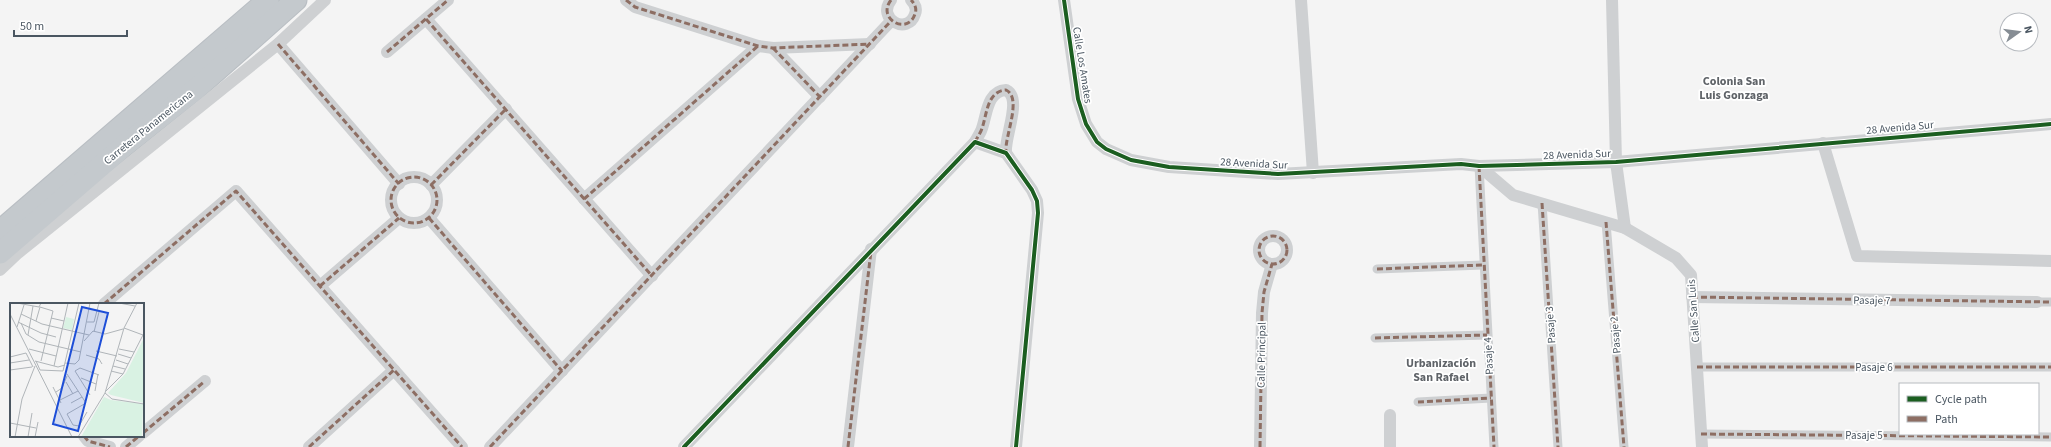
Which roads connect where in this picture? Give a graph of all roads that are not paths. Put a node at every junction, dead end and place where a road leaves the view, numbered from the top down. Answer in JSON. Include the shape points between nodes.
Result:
{"nodes":[{"id":1,"x":268,"y":0,"type":"edge"},
{"id":2,"x":296,"y":0,"type":"edge"},
{"id":3,"x":325,"y":0,"type":"edge"},
{"id":4,"x":448,"y":0,"type":"edge"},
{"id":5,"x":626,"y":0,"type":"edge"},
{"id":6,"x":891,"y":0,"type":"edge"},
{"id":7,"x":911,"y":0,"type":"edge"},
{"id":8,"x":1064,"y":0,"type":"edge"},
{"id":9,"x":1301,"y":0,"type":"edge"},
{"id":10,"x":1612,"y":0,"type":"edge"},
{"id":11,"x":426,"y":19,"type":"junction"},
{"id":12,"x":891,"y":21,"type":"junction"},
{"id":13,"x":278,"y":44,"type":"junction"},
{"id":14,"x":870,"y":44,"type":"junction"},
{"id":15,"x":758,"y":46,"type":"junction"},
{"id":16,"x":773,"y":48,"type":"junction"},
{"id":17,"x":387,"y":52,"type":"dead end"},
{"id":18,"x":820,"y":97,"type":"junction"},
{"id":19,"x":506,"y":109,"type":"junction"},
{"id":20,"x":2051,"y":124,"type":"edge"},
{"id":21,"x":975,"y":142,"type":"junction"},
{"id":22,"x":1823,"y":143,"type":"junction"},
{"id":23,"x":1106,"y":149,"type":"joint"},
{"id":24,"x":1006,"y":153,"type":"junction"},
{"id":25,"x":1616,"y":162,"type":"junction"},
{"id":26,"x":1479,"y":166,"type":"junction"},
{"id":27,"x":1313,"y":172,"type":"junction"},
{"id":28,"x":399,"y":184,"type":"junction"},
{"id":29,"x":431,"y":185,"type":"junction"},
{"id":30,"x":584,"y":199,"type":"junction"},
{"id":31,"x":1542,"y":203,"type":"junction"},
{"id":32,"x":399,"y":218,"type":"junction"},
{"id":33,"x":429,"y":218,"type":"junction"},
{"id":34,"x":1606,"y":222,"type":"junction"},
{"id":35,"x":1625,"y":228,"type":"junction"},
{"id":36,"x":0,"y":231,"type":"edge"},
{"id":37,"x":871,"y":249,"type":"junction"},
{"id":38,"x":9,"y":253,"type":"edge"},
{"id":39,"x":2051,"y":261,"type":"edge"},
{"id":40,"x":0,"y":262,"type":"edge"},
{"id":41,"x":1272,"y":264,"type":"dead end"},
{"id":42,"x":1483,"y":266,"type":"junction"},
{"id":43,"x":1377,"y":269,"type":"dead end"},
{"id":44,"x":0,"y":270,"type":"edge"},
{"id":45,"x":652,"y":276,"type":"junction"},
{"id":46,"x":320,"y":286,"type":"junction"},
{"id":47,"x":1692,"y":297,"type":"junction"},
{"id":48,"x":2037,"y":302,"type":"joint"},
{"id":49,"x":2051,"y":302,"type":"edge"},
{"id":50,"x":105,"y":303,"type":"edge"},
{"id":51,"x":1487,"y":336,"type":"junction"},
{"id":52,"x":1375,"y":338,"type":"dead end"},
{"id":53,"x":1697,"y":366,"type":"junction"},
{"id":54,"x":2051,"y":367,"type":"edge"},
{"id":55,"x":394,"y":370,"type":"junction"},
{"id":56,"x":562,"y":371,"type":"junction"},
{"id":57,"x":205,"y":381,"type":"dead end"},
{"id":58,"x":1491,"y":398,"type":"junction"},
{"id":59,"x":1418,"y":402,"type":"dead end"},
{"id":60,"x":1390,"y":415,"type":"dead end"},
{"id":61,"x":144,"y":432,"type":"edge"},
{"id":62,"x":1701,"y":434,"type":"junction"},
{"id":63,"x":85,"y":437,"type":"edge"},
{"id":64,"x":138,"y":437,"type":"edge"},
{"id":65,"x":2051,"y":437,"type":"edge"},
{"id":66,"x":110,"y":447,"type":"edge"},
{"id":67,"x":126,"y":447,"type":"edge"},
{"id":68,"x":309,"y":447,"type":"edge"},
{"id":69,"x":462,"y":447,"type":"edge"},
{"id":70,"x":490,"y":447,"type":"edge"},
{"id":71,"x":684,"y":447,"type":"edge"},
{"id":72,"x":848,"y":447,"type":"edge"},
{"id":73,"x":1016,"y":447,"type":"edge"},
{"id":74,"x":1260,"y":447,"type":"edge"},
{"id":75,"x":1390,"y":447,"type":"edge"},
{"id":76,"x":1494,"y":447,"type":"edge"},
{"id":77,"x":1558,"y":447,"type":"edge"},
{"id":78,"x":1624,"y":447,"type":"edge"},
{"id":79,"x":1702,"y":447,"type":"edge"}],
"edges":[{"from":1,"to":36,"type":"highway","name":"Carretera Panamericana"},
{"from":2,"to":38,"type":"highway","name":"Carretera Panamericana","via":[[196,88],[124,146]]},
{"from":3,"to":13,"type":"street"},
{"from":4,"to":11,"type":"street"},
{"from":5,"to":15,"type":"street","via":[[635,7]]},
{"from":6,"to":12,"type":"street","via":[[887,8]]},
{"from":7,"to":12,"type":"street","via":[[916,11],[912,20],[900,25]]},
{"from":8,"to":23,"type":"street","name":"Calle Los Amates","via":[[1078,99],[1086,124],[1097,142]]},
{"from":9,"to":27,"type":"street"},
{"from":10,"to":25,"type":"street"},
{"from":11,"to":17,"type":"street"},
{"from":11,"to":19,"type":"street"},
{"from":12,"to":14,"type":"street"},
{"from":13,"to":28,"type":"street"},
{"from":13,"to":38,"type":"street"},
{"from":14,"to":16,"type":"street"},
{"from":14,"to":18,"type":"street"},
{"from":15,"to":16,"type":"street"},
{"from":15,"to":30,"type":"street"},
{"from":16,"to":18,"type":"street"},
{"from":18,"to":45,"type":"street"},
{"from":19,"to":29,"type":"street"},
{"from":19,"to":30,"type":"street"},
{"from":20,"to":22,"type":"street","name":"28 Avenida Sur"},
{"from":21,"to":24,"type":"street"},
{"from":21,"to":24,"type":"street","via":[[981,131],[989,102],[994,95],[1006,90],[1013,96],[1014,103],[1006,138]]},
{"from":21,"to":37,"type":"street"},
{"from":22,"to":25,"type":"street","name":"28 Avenida Sur"},
{"from":22,"to":39,"type":"street","via":[[1857,256]]},
{"from":23,"to":27,"type":"street","name":"28 Avenida Sur","via":[[1131,160],[1169,166],[1278,174]]},
{"from":24,"to":73,"type":"street","via":[[1032,190],[1037,201],[1038,213]]},
{"from":25,"to":26,"type":"street","name":"28 Avenida Sur"},
{"from":25,"to":35,"type":"street"},
{"from":26,"to":27,"type":"street","name":"28 Avenida Sur","via":[[1461,164]]},
{"from":26,"to":31,"type":"street","name":"Calle San Luis","via":[[1513,195]]},
{"from":26,"to":42,"type":"street","name":"Pasaje 4"},
{"from":28,"to":29,"type":"street","via":[[418,177]]},
{"from":28,"to":32,"type":"street","via":[[391,200],[392,208]]},
{"from":29,"to":33,"type":"street","via":[[435,191],[436,206]]},
{"from":30,"to":45,"type":"street"},
{"from":31,"to":34,"type":"street","name":"Calle San Luis"},
{"from":31,"to":77,"type":"street","name":"Pasaje 3"},
{"from":32,"to":33,"type":"street","via":[[408,223]]},
{"from":32,"to":46,"type":"street"},
{"from":33,"to":56,"type":"street"},
{"from":34,"to":35,"type":"street","name":"Calle San Luis"},
{"from":34,"to":78,"type":"street","name":"Pasaje 2"},
{"from":35,"to":47,"type":"street","name":"Calle San Luis","via":[[1676,258],[1691,276]]},
{"from":37,"to":71,"type":"street"},
{"from":37,"to":72,"type":"street"},
{"from":38,"to":40,"type":"street"},
{"from":38,"to":44,"type":"street"},
{"from":41,"to":74,"type":"street","name":"Calle Principal","via":[[1263,300]]},
{"from":42,"to":43,"type":"street"},
{"from":42,"to":51,"type":"street","name":"Pasaje 4"},
{"from":45,"to":56,"type":"street"},
{"from":46,"to":50,"type":"street","via":[[236,191]]},
{"from":46,"to":55,"type":"street"},
{"from":47,"to":48,"type":"street","name":"Pasaje 7"},
{"from":47,"to":53,"type":"street","name":"Calle San Luis"},
{"from":48,"to":49,"type":"street","name":"Pasaje 7"},
{"from":51,"to":52,"type":"street"},
{"from":51,"to":58,"type":"street","name":"Pasaje 4"},
{"from":53,"to":54,"type":"street","name":"Pasaje 6"},
{"from":53,"to":62,"type":"street","name":"Calle San Luis"},
{"from":55,"to":68,"type":"street"},
{"from":55,"to":69,"type":"street"},
{"from":56,"to":70,"type":"street"},
{"from":57,"to":61,"type":"street"},
{"from":58,"to":59,"type":"street"},
{"from":58,"to":76,"type":"street","name":"Pasaje 4"},
{"from":60,"to":75,"type":"street"},
{"from":62,"to":65,"type":"street","name":"Pasaje 5"},
{"from":62,"to":79,"type":"street","name":"Calle San Luis"},
{"from":63,"to":66,"type":"street","via":[[88,441]]},
{"from":64,"to":67,"type":"street"}]}
